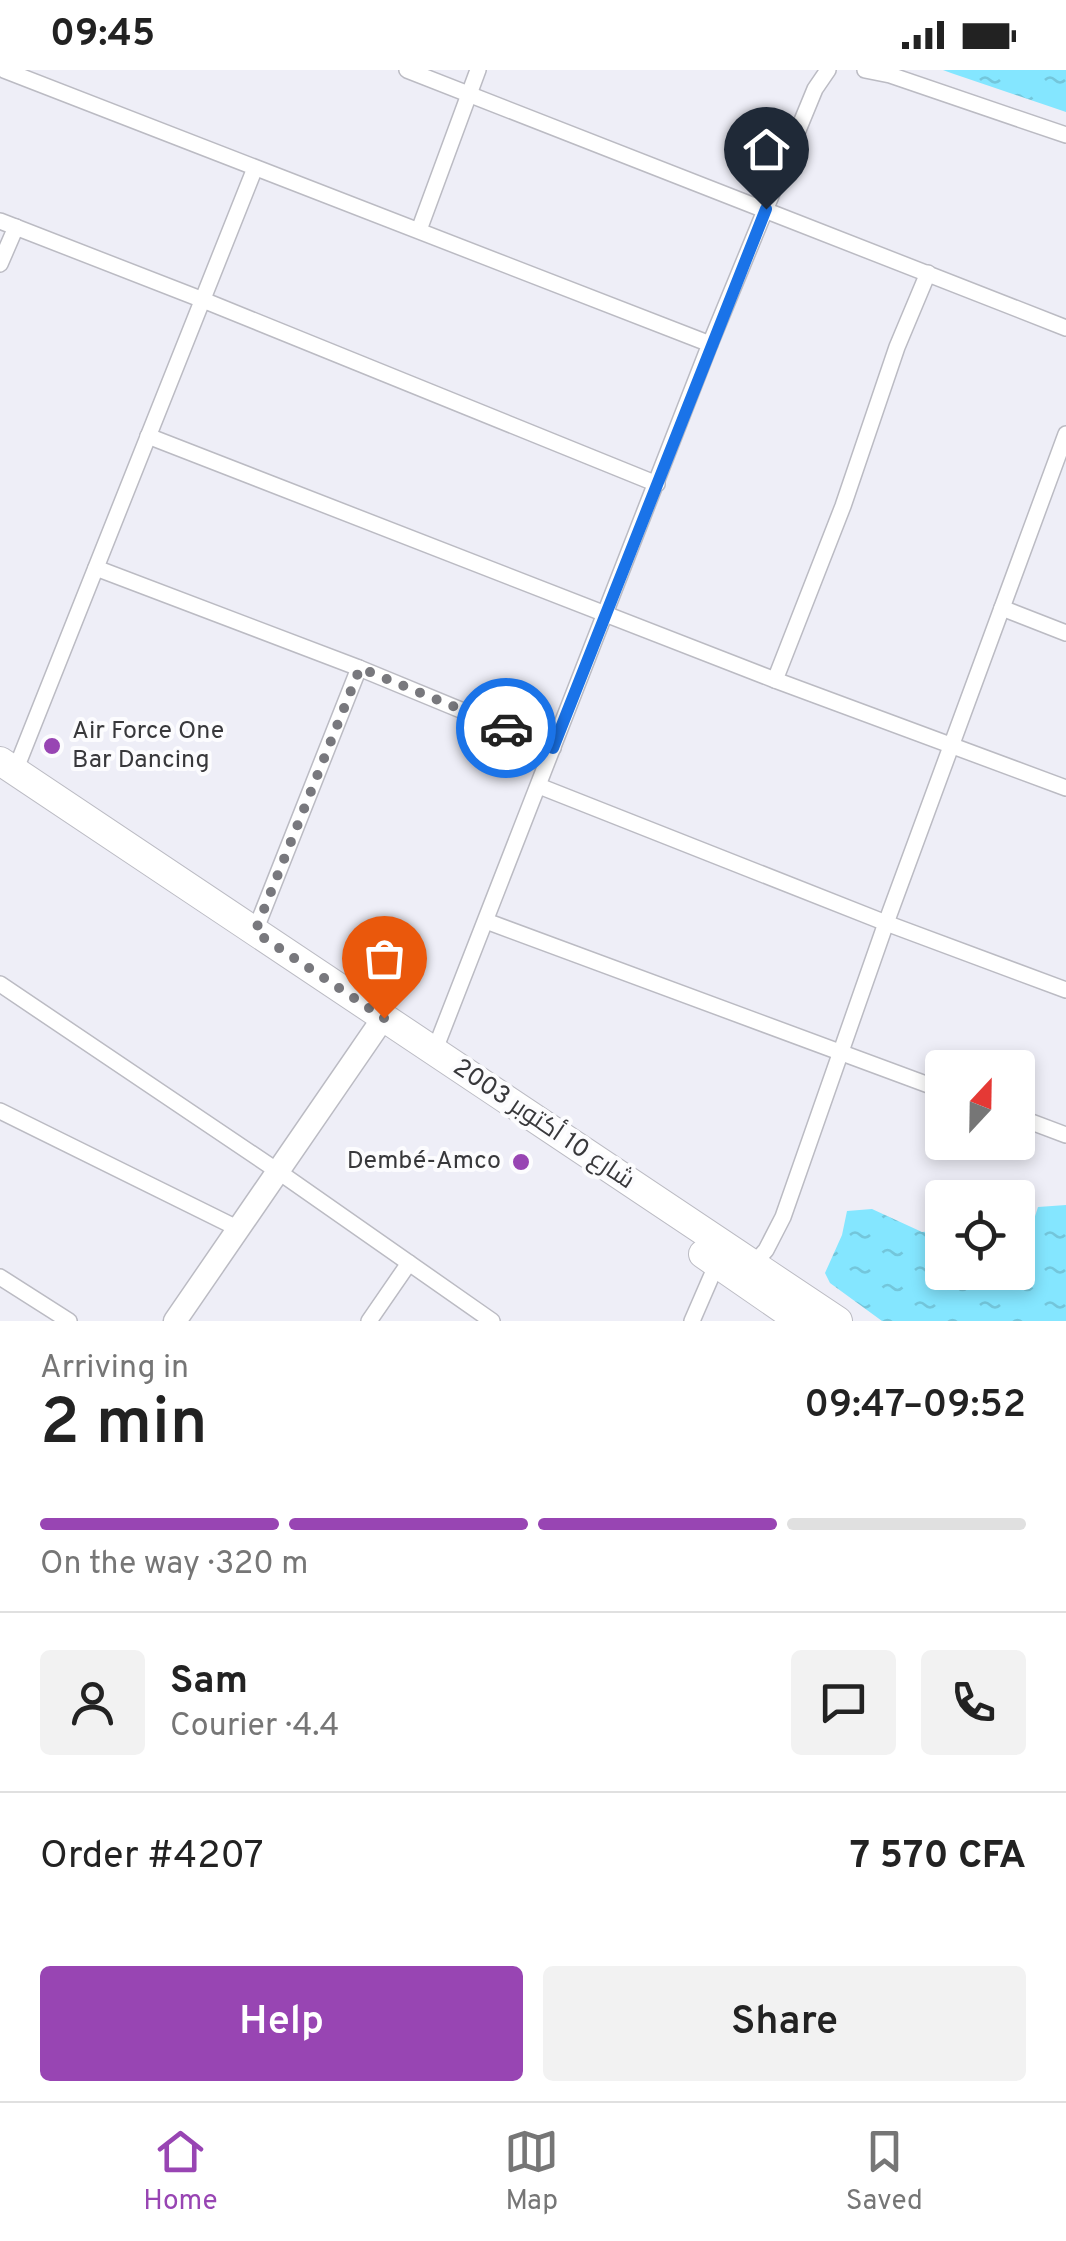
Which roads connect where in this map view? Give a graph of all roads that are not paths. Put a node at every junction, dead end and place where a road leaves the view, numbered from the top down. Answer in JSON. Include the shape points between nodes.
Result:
{"nodes":[{"id":1,"x":407,"y":70,"type":"edge"},
{"id":2,"x":478,"y":70,"type":"edge"},
{"id":3,"x":826,"y":70,"type":"edge"},
{"id":4,"x":865,"y":70,"type":"edge"},
{"id":5,"x":9,"y":71,"type":"edge"},
{"id":6,"x":470,"y":94,"type":"junction"},
{"id":7,"x":1066,"y":136,"type":"edge"},
{"id":8,"x":255,"y":168,"type":"junction"},
{"id":9,"x":766,"y":209,"type":"junction"},
{"id":10,"x":0,"y":221,"type":"edge"},
{"id":11,"x":16,"y":228,"type":"junction"},
{"id":12,"x":419,"y":230,"type":"junction"},
{"id":13,"x":0,"y":264,"type":"edge"},
{"id":14,"x":928,"y":273,"type":"junction"},
{"id":15,"x":203,"y":300,"type":"junction"},
{"id":16,"x":1066,"y":328,"type":"edge"},
{"id":17,"x":710,"y":344,"type":"junction"},
{"id":18,"x":1066,"y":434,"type":"edge"},
{"id":19,"x":148,"y":436,"type":"junction"},
{"id":20,"x":1049,"y":480,"type":"junction"},
{"id":21,"x":657,"y":484,"type":"junction"},
{"id":22,"x":1066,"y":486,"type":"edge"},
{"id":23,"x":96,"y":568,"type":"junction"},
{"id":24,"x":1002,"y":608,"type":"junction"},
{"id":25,"x":606,"y":614,"type":"junction"},
{"id":26,"x":1066,"y":632,"type":"edge"},
{"id":27,"x":360,"y":668,"type":"junction"},
{"id":28,"x":775,"y":680,"type":"junction"},
{"id":29,"x":952,"y":746,"type":"junction"},
{"id":30,"x":553,"y":748,"type":"junction"},
{"id":31,"x":5,"y":772,"type":"edge"},
{"id":32,"x":539,"y":786,"type":"junction"},
{"id":33,"x":1066,"y":788,"type":"edge"},
{"id":34,"x":486,"y":920,"type":"junction"},
{"id":35,"x":886,"y":924,"type":"junction"},
{"id":36,"x":255,"y":932,"type":"junction"},
{"id":37,"x":0,"y":984,"type":"edge"},
{"id":38,"x":1066,"y":990,"type":"edge"},
{"id":39,"x":378,"y":1025,"type":"junction"},
{"id":40,"x":434,"y":1052,"type":"junction"},
{"id":41,"x":842,"y":1052,"type":"junction"},
{"id":42,"x":925,"y":1084,"type":"edge"},
{"id":43,"x":0,"y":1111,"type":"edge"},
{"id":44,"x":1035,"y":1124,"type":"edge"},
{"id":45,"x":1066,"y":1135,"type":"edge"},
{"id":46,"x":279,"y":1172,"type":"junction"},
{"id":47,"x":239,"y":1228,"type":"junction"},
{"id":48,"x":409,"y":1263,"type":"junction"},
{"id":49,"x":733,"y":1264,"type":"junction"},
{"id":50,"x":0,"y":1277,"type":"edge"},
{"id":51,"x":69,"y":1321,"type":"edge"},
{"id":52,"x":174,"y":1321,"type":"edge"},
{"id":53,"x":369,"y":1321,"type":"edge"},
{"id":54,"x":492,"y":1321,"type":"edge"},
{"id":55,"x":692,"y":1321,"type":"edge"},
{"id":56,"x":800,"y":1321,"type":"edge"},
{"id":57,"x":838,"y":1321,"type":"edge"}],
"edges":[{"from":1,"to":6,"type":"street"},
{"from":2,"to":6,"type":"street"},
{"from":3,"to":9,"type":"street"},
{"from":4,"to":7,"type":"street"},
{"from":5,"to":8,"type":"street"},
{"from":6,"to":9,"type":"street"},
{"from":6,"to":12,"type":"street"},
{"from":8,"to":12,"type":"street"},
{"from":8,"to":15,"type":"street"},
{"from":9,"to":14,"type":"street"},
{"from":9,"to":17,"type":"street"},
{"from":10,"to":11,"type":"street"},
{"from":11,"to":13,"type":"street"},
{"from":11,"to":15,"type":"street"},
{"from":12,"to":17,"type":"street"},
{"from":14,"to":16,"type":"street"},
{"from":14,"to":28,"type":"street"},
{"from":15,"to":19,"type":"street"},
{"from":15,"to":21,"type":"street"},
{"from":17,"to":21,"type":"street"},
{"from":18,"to":20,"type":"street"},
{"from":19,"to":23,"type":"street"},
{"from":19,"to":25,"type":"street"},
{"from":20,"to":22,"type":"street"},
{"from":20,"to":24,"type":"street"},
{"from":21,"to":25,"type":"street"},
{"from":23,"to":27,"type":"street"},
{"from":23,"to":31,"type":"street"},
{"from":24,"to":26,"type":"street"},
{"from":24,"to":29,"type":"street"},
{"from":25,"to":28,"type":"street"},
{"from":25,"to":30,"type":"street"},
{"from":27,"to":30,"type":"street"},
{"from":27,"to":36,"type":"street"},
{"from":28,"to":29,"type":"street"},
{"from":29,"to":33,"type":"street"},
{"from":29,"to":35,"type":"street"},
{"from":30,"to":32,"type":"street"},
{"from":31,"to":36,"type":"highway","name":"شارع 10 أكتوبر 2003"},
{"from":31,"to":39,"type":"highway","name":"شارع 10 أكتوبر 2003"},
{"from":32,"to":34,"type":"street"},
{"from":32,"to":35,"type":"street"},
{"from":34,"to":40,"type":"street"},
{"from":34,"to":41,"type":"street"},
{"from":35,"to":38,"type":"street"},
{"from":35,"to":41,"type":"street"},
{"from":36,"to":39,"type":"highway","name":"شارع 10 أكتوبر 2003"},
{"from":37,"to":46,"type":"street"},
{"from":39,"to":40,"type":"highway","name":"شارع 10 أكتوبر 2003"},
{"from":39,"to":46,"type":"street"},
{"from":39,"to":49,"type":"highway","name":"شارع 10 أكتوبر 2003"},
{"from":40,"to":49,"type":"highway","name":"شارع 10 أكتوبر 2003"},
{"from":41,"to":42,"type":"street"},
{"from":41,"to":49,"type":"street","via":[[784,1217],[766,1250]]},
{"from":43,"to":47,"type":"street"},
{"from":44,"to":45,"type":"street"},
{"from":46,"to":47,"type":"street"},
{"from":46,"to":48,"type":"street"},
{"from":47,"to":52,"type":"street"},
{"from":48,"to":53,"type":"street"},
{"from":48,"to":54,"type":"street"},
{"from":49,"to":55,"type":"street"},
{"from":49,"to":56,"type":"highway","name":"شارع 10 أكتوبر 2003"},
{"from":49,"to":57,"type":"highway","name":"شارع 10 أكتوبر 2003"},
{"from":50,"to":51,"type":"street"}]}
